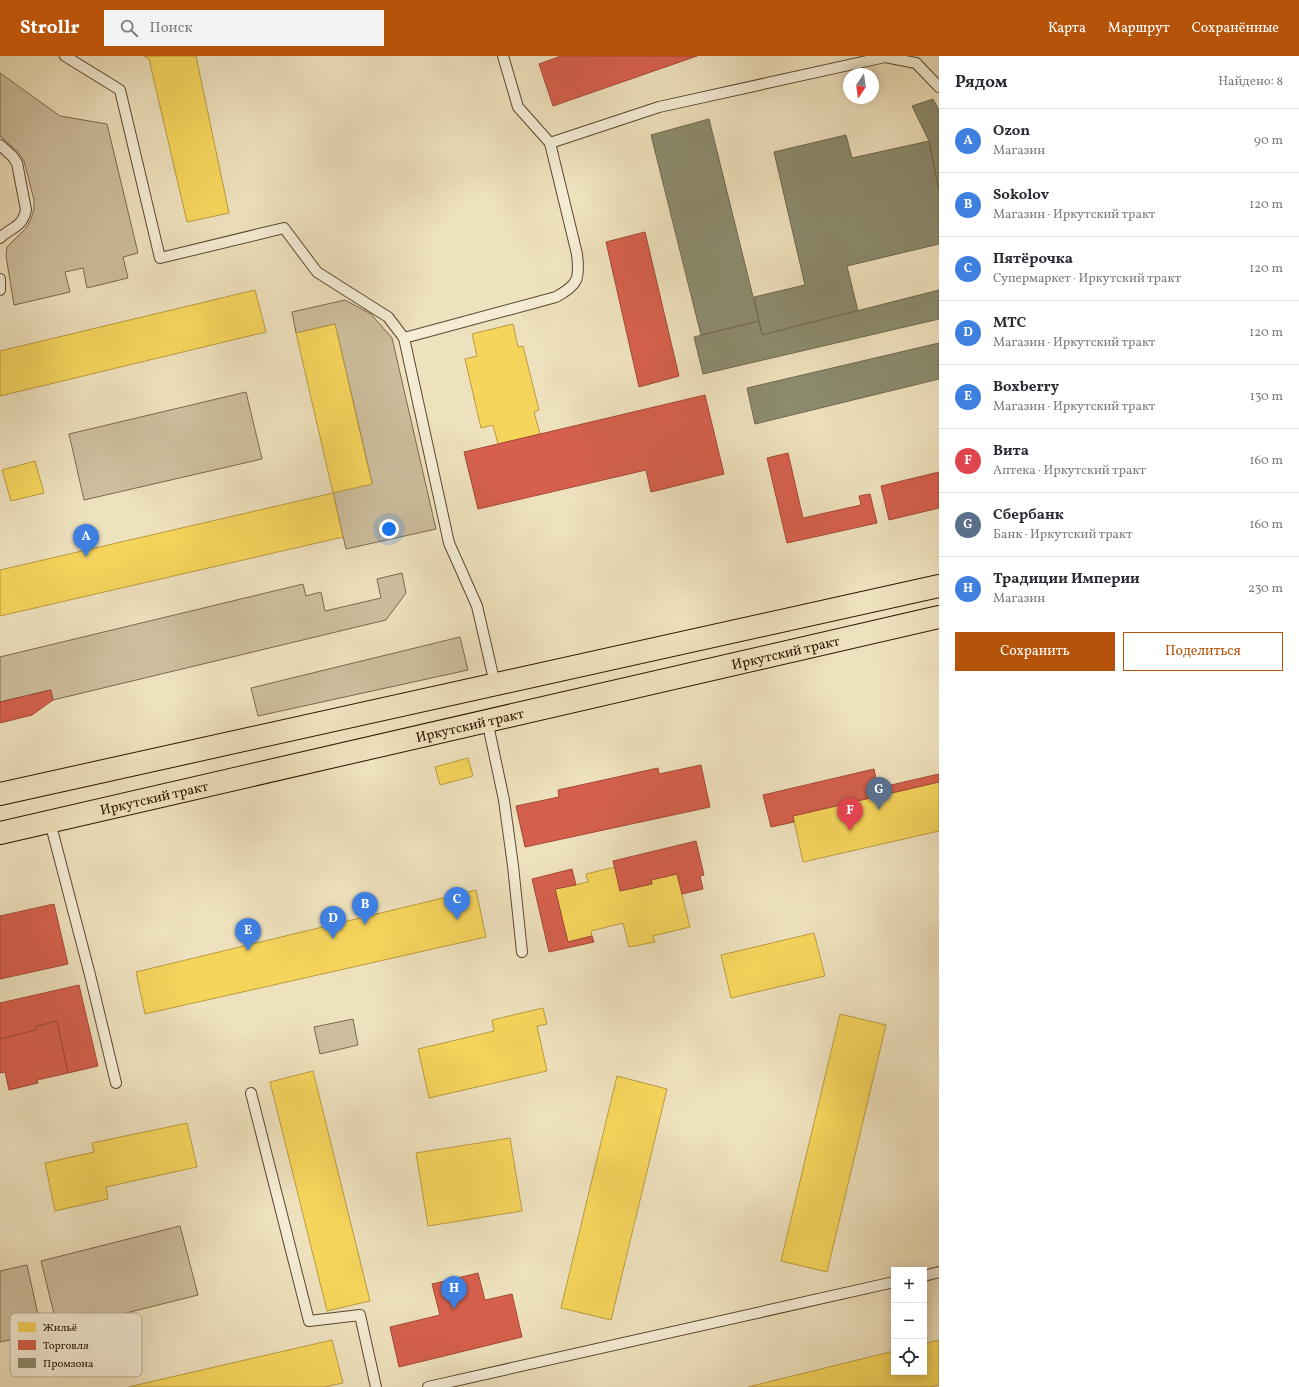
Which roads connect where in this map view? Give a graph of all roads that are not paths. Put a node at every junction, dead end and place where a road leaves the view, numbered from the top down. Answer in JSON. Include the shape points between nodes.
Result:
{"nodes":[{"id":1,"x":65,"y":56,"type":"edge"},
{"id":2,"x":503,"y":56,"type":"edge"},
{"id":3,"x":885,"y":57,"type":"edge"},
{"id":4,"x":939,"y":87,"type":"edge"},
{"id":5,"x":550,"y":143,"type":"junction"},
{"id":6,"x":0,"y":145,"type":"edge"},
{"id":7,"x":0,"y":238,"type":"edge"},
{"id":8,"x":0,"y":279,"type":"edge"},
{"id":9,"x":0,"y":290,"type":"edge"},
{"id":10,"x":404,"y":338,"type":"junction"},
{"id":11,"x":939,"y":586,"type":"edge"},
{"id":12,"x":939,"y":617,"type":"edge"},
{"id":13,"x":495,"y":684,"type":"junction"},
{"id":14,"x":488,"y":720,"type":"junction"},
{"id":15,"x":0,"y":794,"type":"edge"},
{"id":16,"x":50,"y":822,"type":"junction"},
{"id":17,"x":0,"y":833,"type":"edge"},
{"id":18,"x":522,"y":952,"type":"dead end"},
{"id":19,"x":116,"y":1083,"type":"dead end"},
{"id":20,"x":251,"y":1092,"type":"dead end"},
{"id":21,"x":939,"y":1272,"type":"edge"},
{"id":22,"x":927,"y":1275,"type":"edge"},
{"id":23,"x":891,"y":1283,"type":"edge"},
{"id":24,"x":459,"y":1384,"type":"edge"},
{"id":25,"x":376,"y":1387,"type":"edge"},
{"id":26,"x":428,"y":1387,"type":"edge"}],
"edges":[{"from":1,"to":10,"type":"lane","via":[[120,90],[160,258],[284,228],[317,272],[388,317]]},
{"from":2,"to":5,"type":"lane","via":[[518,107]]},
{"from":3,"to":4,"type":"lane","via":[[916,63]]},
{"from":3,"to":5,"type":"lane","via":[[659,107]]},
{"from":5,"to":10,"type":"lane","via":[[577,254],[579,269],[576,282],[568,291],[556,297]]},
{"from":6,"to":7,"type":"lane","via":[[17,163],[26,210],[18,225]]},
{"from":8,"to":9,"type":"lane"},
{"from":10,"to":13,"type":"lane","via":[[449,543],[477,606]]},
{"from":11,"to":13,"type":"main road"},
{"from":12,"to":14,"type":"main road","name":"Иркутский тракт"},
{"from":13,"to":15,"type":"main road"},
{"from":14,"to":16,"type":"main road","name":"Иркутский тракт"},
{"from":14,"to":18,"type":"lane","via":[[504,800]]},
{"from":16,"to":17,"type":"main road","name":"Иркутский тракт"},
{"from":16,"to":19,"type":"lane"},
{"from":20,"to":25,"type":"lane","via":[[309,1321],[360,1316]]},
{"from":21,"to":22,"type":"lane"},
{"from":23,"to":24,"type":"lane"},
{"from":24,"to":26,"type":"lane"}]}
